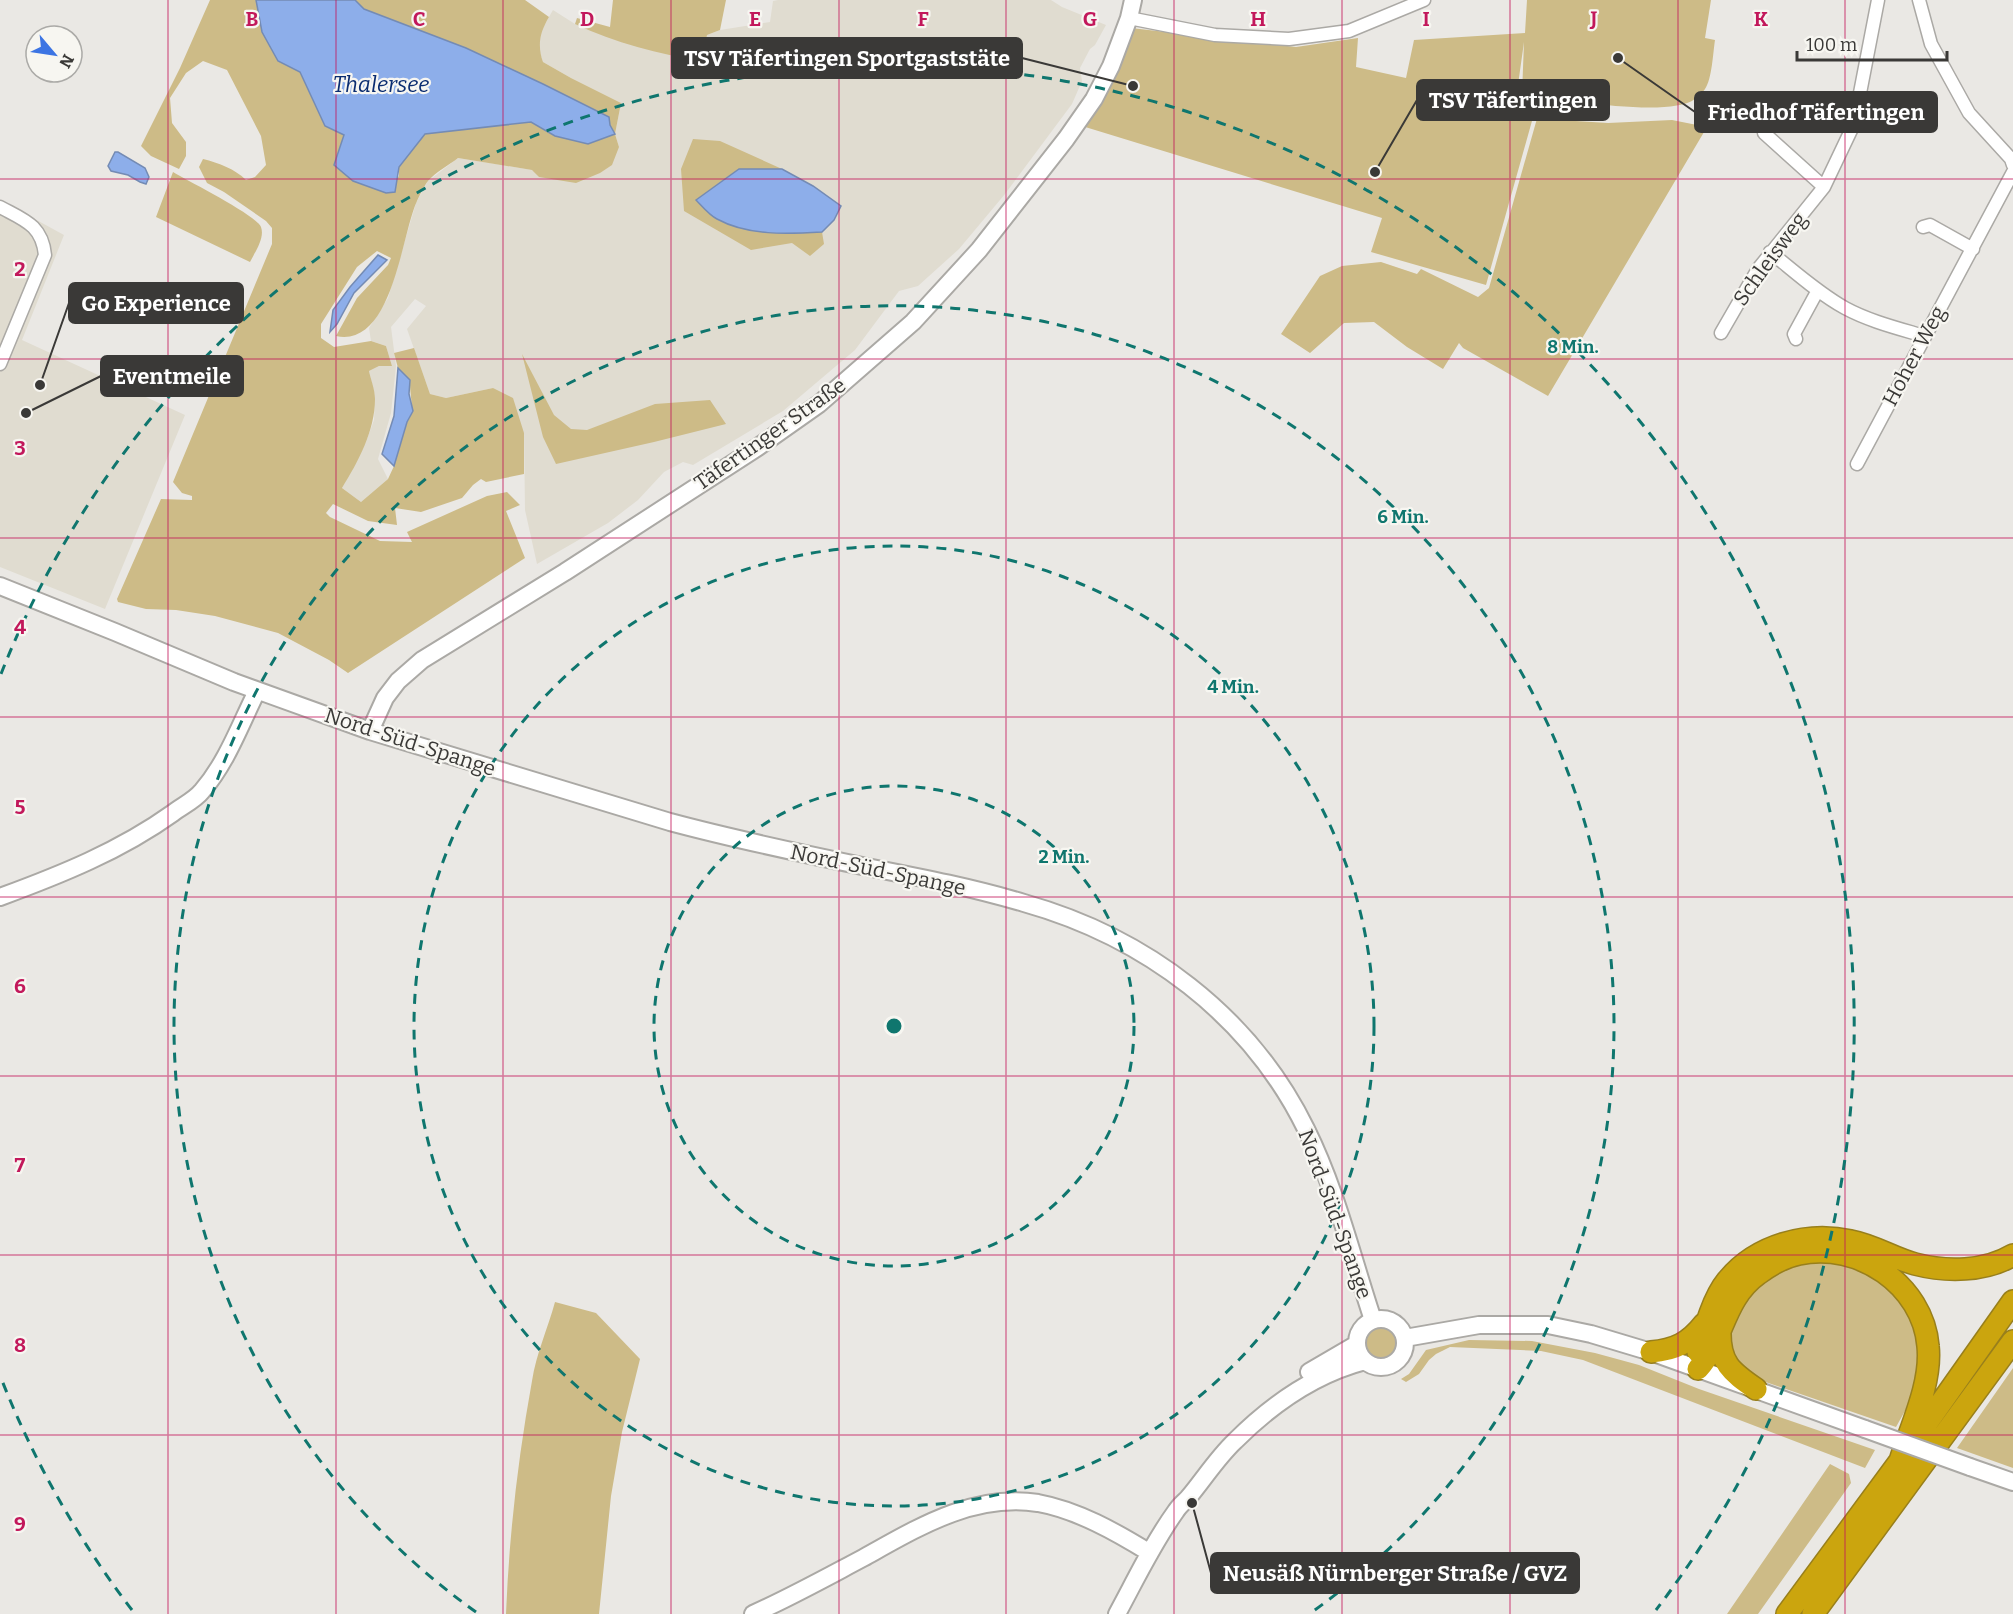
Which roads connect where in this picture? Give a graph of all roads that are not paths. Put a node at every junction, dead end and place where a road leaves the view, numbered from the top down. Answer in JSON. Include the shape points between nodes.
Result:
{"nodes":[{"id":1,"x":1133,"y":0,"type":"edge"},
{"id":2,"x":1424,"y":0,"type":"edge"},
{"id":3,"x":1878,"y":0,"type":"edge"},
{"id":4,"x":1919,"y":0,"type":"edge"},
{"id":5,"x":1129,"y":18,"type":"junction"},
{"id":6,"x":1764,"y":127,"type":"dead end"},
{"id":7,"x":2013,"y":165,"type":"edge"},
{"id":8,"x":2013,"y":172,"type":"edge"},
{"id":9,"x":1824,"y":187,"type":"junction"},
{"id":10,"x":0,"y":207,"type":"edge"},
{"id":11,"x":1923,"y":227,"type":"dead end"},
{"id":12,"x":1972,"y":249,"type":"junction"},
{"id":13,"x":1770,"y":252,"type":"junction"},
{"id":14,"x":1818,"y":290,"type":"junction"},
{"id":15,"x":1721,"y":333,"type":"dead end"},
{"id":16,"x":1924,"y":336,"type":"junction"},
{"id":17,"x":1796,"y":339,"type":"dead end"},
{"id":18,"x":0,"y":364,"type":"edge"},
{"id":19,"x":1857,"y":464,"type":"dead end"},
{"id":20,"x":0,"y":586,"type":"edge"},
{"id":21,"x":257,"y":691,"type":"junction"},
{"id":22,"x":370,"y":731,"type":"junction"},
{"id":23,"x":0,"y":897,"type":"edge"},
{"id":24,"x":2013,"y":1256,"type":"edge"},
{"id":25,"x":2013,"y":1301,"type":"edge"},
{"id":26,"x":1373,"y":1320,"type":"junction"},
{"id":27,"x":1713,"y":1325,"type":"junction"},
{"id":28,"x":1405,"y":1338,"type":"junction"},
{"id":29,"x":2013,"y":1341,"type":"edge"},
{"id":30,"x":1358,"y":1344,"type":"junction"},
{"id":31,"x":1651,"y":1352,"type":"junction"},
{"id":32,"x":1365,"y":1361,"type":"junction"},
{"id":33,"x":1698,"y":1369,"type":"junction"},
{"id":34,"x":1756,"y":1389,"type":"junction"},
{"id":35,"x":1264,"y":1409,"type":"junction"},
{"id":36,"x":1900,"y":1461,"type":"junction"},
{"id":37,"x":2013,"y":1482,"type":"edge"},
{"id":38,"x":1150,"y":1553,"type":"junction"},
{"id":39,"x":753,"y":1614,"type":"edge"},
{"id":40,"x":1117,"y":1614,"type":"edge"},
{"id":41,"x":1787,"y":1614,"type":"edge"},
{"id":42,"x":1813,"y":1614,"type":"edge"}],
"edges":[{"from":1,"to":5,"type":"main road","name":"Täfertinger Straße"},
{"from":2,"to":5,"type":"street","via":[[1349,32],[1289,39],[1215,35]]},
{"from":3,"to":9,"type":"street","name":"Schleisweg","via":[[1856,120]]},
{"from":4,"to":7,"type":"street","via":[[1932,44],[1969,113]]},
{"from":5,"to":22,"type":"main road","name":"Täfertinger Straße","via":[[1094,99],[1066,139],[979,250],[913,322],[819,404],[758,447],[422,660],[385,698]]},
{"from":6,"to":9,"type":"street","via":[[1764,133]]},
{"from":8,"to":12,"type":"street","name":"Hoher Weg"},
{"from":9,"to":13,"type":"street","name":"Schleisweg"},
{"from":10,"to":18,"type":"street","via":[[37,230],[44,242],[45,255]]},
{"from":11,"to":12,"type":"street","via":[[1930,225]]},
{"from":12,"to":16,"type":"street","name":"Hoher Weg"},
{"from":13,"to":14,"type":"street"},
{"from":13,"to":15,"type":"street","name":"Schleisweg"},
{"from":14,"to":16,"type":"street","via":[[1845,308]]},
{"from":14,"to":17,"type":"street","via":[[1794,334]]},
{"from":16,"to":19,"type":"street","name":"Hoher Weg"},
{"from":20,"to":21,"type":"main road","name":"Nord-Süd-Spange"},
{"from":21,"to":22,"type":"main road","name":"Nord-Süd-Spange"},
{"from":21,"to":23,"type":"main road","via":[[223,762],[200,794],[107,854]]},
{"from":22,"to":26,"type":"main road","name":"Nord-Süd-Spange","via":[[716,835],[1025,903],[1074,920],[1152,958],[1221,1014],[1277,1080],[1306,1130],[1328,1183]]},
{"from":24,"to":27,"type":"highway","via":[[1980,1267],[1952,1269],[1915,1264],[1850,1240],[1798,1239],[1779,1244],[1745,1263],[1726,1282]]},
{"from":25,"to":36,"type":"highway"},
{"from":26,"to":28,"type":"main road","via":[[1394,1322]]},
{"from":26,"to":30,"type":"main road","via":[[1361,1330]]},
{"from":27,"to":31,"type":"highway","via":[[1681,1345]]},
{"from":27,"to":33,"type":"highway","via":[[1697,1355]]},
{"from":27,"to":34,"type":"highway","via":[[1726,1362]]},
{"from":27,"to":36,"type":"highway","via":[[1751,1280],[1799,1253],[1847,1255],[1865,1260],[1887,1274],[1917,1309],[1928,1346],[1925,1384]]},
{"from":28,"to":31,"type":"main road","via":[[1479,1325],[1548,1325]]},
{"from":28,"to":32,"type":"main road","via":[[1403,1354],[1391,1365],[1376,1366]]},
{"from":29,"to":42,"type":"highway"},
{"from":30,"to":32,"type":"main road"},
{"from":30,"to":35,"type":"main road","via":[[1294,1381]]},
{"from":31,"to":33,"type":"main road"},
{"from":32,"to":35,"type":"main road","via":[[1322,1377]]},
{"from":33,"to":34,"type":"main road"},
{"from":34,"to":37,"type":"main road","bridge":true},
{"from":35,"to":38,"type":"main road","via":[[1177,1509]]},
{"from":36,"to":41,"type":"highway"},
{"from":38,"to":39,"type":"main road","via":[[1068,1510],[1004,1502],[964,1508],[930,1521]]},
{"from":38,"to":40,"type":"main road"}]}
